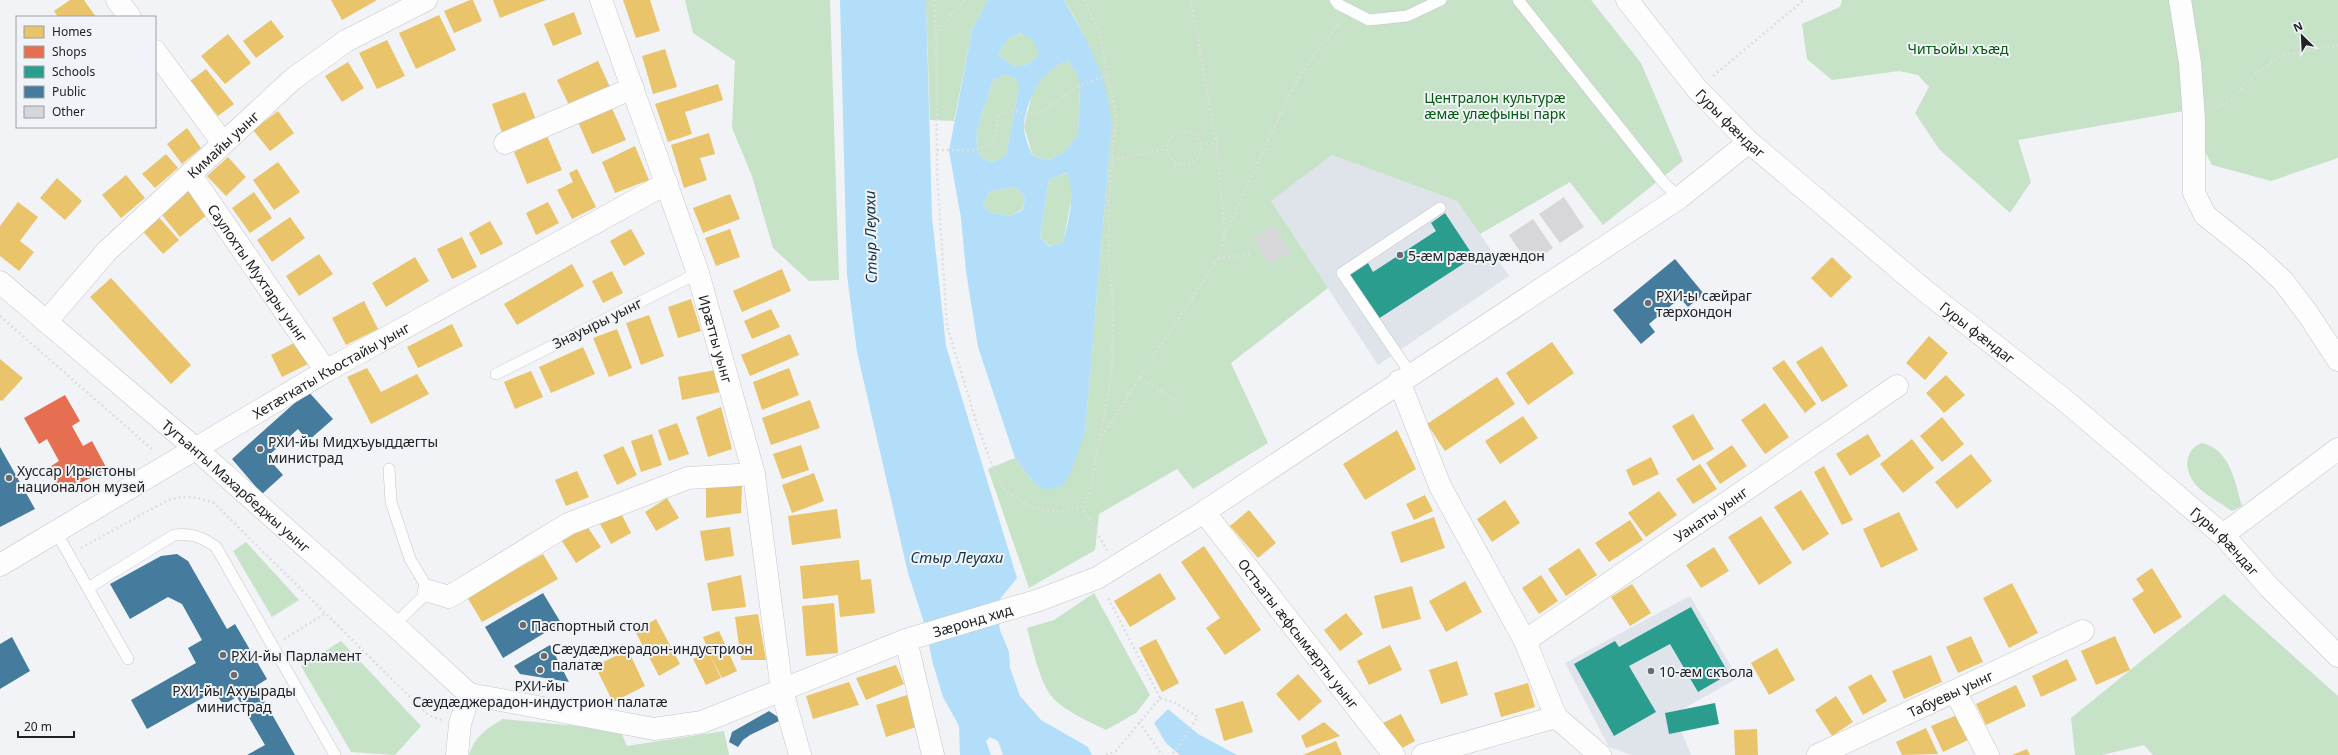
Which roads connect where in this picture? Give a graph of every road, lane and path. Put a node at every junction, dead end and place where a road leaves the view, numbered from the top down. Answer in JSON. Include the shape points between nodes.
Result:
{"nodes":[{"id":1,"x":117,"y":0,"type":"edge"},
{"id":2,"x":426,"y":0,"type":"edge"},
{"id":3,"x":601,"y":0,"type":"edge"},
{"id":4,"x":934,"y":0,"type":"edge"},
{"id":5,"x":965,"y":0,"type":"edge"},
{"id":6,"x":1084,"y":0,"type":"edge"},
{"id":7,"x":1191,"y":0,"type":"edge"},
{"id":8,"x":1335,"y":0,"type":"edge"},
{"id":9,"x":1441,"y":0,"type":"edge"},
{"id":10,"x":1518,"y":0,"type":"edge"},
{"id":11,"x":1627,"y":0,"type":"edge"},
{"id":12,"x":1804,"y":0,"type":"edge"},
{"id":13,"x":2180,"y":0,"type":"edge"},
{"id":14,"x":1352,"y":11,"type":"junction"},
{"id":15,"x":129,"y":16,"type":"edge"},
{"id":16,"x":936,"y":31,"type":"junction"},
{"id":17,"x":2338,"y":45,"type":"edge"},
{"id":18,"x":156,"y":52,"type":"edge"},
{"id":19,"x":1108,"y":75,"type":"junction"},
{"id":20,"x":633,"y":88,"type":"junction"},
{"id":21,"x":1697,"y":89,"type":"junction"},
{"id":22,"x":2194,"y":119,"type":"junction"},
{"id":23,"x":1749,"y":142,"type":"junction"},
{"id":24,"x":223,"y":143,"type":"junction"},
{"id":25,"x":505,"y":143,"type":"dead end"},
{"id":26,"x":1216,"y":143,"type":"junction"},
{"id":27,"x":1201,"y":144,"type":"junction"},
{"id":28,"x":1166,"y":149,"type":"junction"},
{"id":29,"x":937,"y":150,"type":"junction"},
{"id":30,"x":1112,"y":160,"type":"junction"},
{"id":31,"x":190,"y":174,"type":"junction"},
{"id":32,"x":667,"y":183,"type":"junction"},
{"id":33,"x":1679,"y":198,"type":"junction"},
{"id":34,"x":1440,"y":208,"type":"dead end"},
{"id":35,"x":1225,"y":233,"type":"junction"},
{"id":36,"x":1252,"y":254,"type":"dead end"},
{"id":37,"x":1218,"y":258,"type":"junction"},
{"id":38,"x":698,"y":273,"type":"junction"},
{"id":39,"x":0,"y":282,"type":"edge"},
{"id":40,"x":0,"y":316,"type":"edge"},
{"id":41,"x":46,"y":322,"type":"junction"},
{"id":42,"x":2338,"y":360,"type":"edge"},
{"id":43,"x":326,"y":371,"type":"junction"},
{"id":44,"x":496,"y":374,"type":"dead end"},
{"id":45,"x":1405,"y":377,"type":"junction"},
{"id":46,"x":1139,"y":378,"type":"junction"},
{"id":47,"x":1897,"y":386,"type":"dead end"},
{"id":48,"x":1181,"y":403,"type":"dead end"},
{"id":49,"x":1101,"y":438,"type":"junction"},
{"id":50,"x":196,"y":449,"type":"junction"},
{"id":51,"x":2338,"y":449,"type":"edge"},
{"id":52,"x":170,"y":464,"type":"junction"},
{"id":53,"x":389,"y":469,"type":"dead end"},
{"id":54,"x":754,"y":474,"type":"junction"},
{"id":55,"x":1082,"y":507,"type":"junction"},
{"id":56,"x":1204,"y":512,"type":"junction"},
{"id":57,"x":56,"y":532,"type":"junction"},
{"id":58,"x":2223,"y":535,"type":"junction"},
{"id":59,"x":69,"y":554,"type":"junction"},
{"id":60,"x":0,"y":565,"type":"edge"},
{"id":61,"x":1116,"y":566,"type":"junction"},
{"id":62,"x":1097,"y":578,"type":"junction"},
{"id":63,"x":88,"y":588,"type":"junction"},
{"id":64,"x":429,"y":591,"type":"junction"},
{"id":65,"x":326,"y":613,"type":"junction"},
{"id":66,"x":394,"y":624,"type":"junction"},
{"id":67,"x":2083,"y":631,"type":"dead end"},
{"id":68,"x":906,"y":640,"type":"junction"},
{"id":69,"x":1525,"y":641,"type":"junction"},
{"id":70,"x":272,"y":646,"type":"junction"},
{"id":71,"x":2338,"y":656,"type":"edge"},
{"id":72,"x":128,"y":659,"type":"dead end"},
{"id":73,"x":782,"y":691,"type":"junction"},
{"id":74,"x":1955,"y":691,"type":"junction"},
{"id":75,"x":469,"y":694,"type":"junction"},
{"id":76,"x":1160,"y":698,"type":"junction"},
{"id":77,"x":1556,"y":716,"type":"junction"},
{"id":78,"x":441,"y":720,"type":"dead end"},
{"id":79,"x":1139,"y":722,"type":"junction"},
{"id":80,"x":334,"y":755,"type":"edge"},
{"id":81,"x":457,"y":755,"type":"edge"},
{"id":82,"x":800,"y":755,"type":"edge"},
{"id":83,"x":933,"y":755,"type":"edge"},
{"id":84,"x":1106,"y":755,"type":"edge"},
{"id":85,"x":1162,"y":755,"type":"edge"},
{"id":86,"x":1172,"y":755,"type":"edge"},
{"id":87,"x":1394,"y":755,"type":"edge"},
{"id":88,"x":1423,"y":755,"type":"edge"},
{"id":89,"x":1600,"y":755,"type":"edge"},
{"id":90,"x":1818,"y":755,"type":"edge"},
{"id":91,"x":1988,"y":755,"type":"edge"}],
"edges":[{"from":1,"to":15,"type":"street"},
{"from":2,"to":24,"type":"street","name":"Кимайы уынг","via":[[346,41],[293,80]]},
{"from":3,"to":20,"type":"street","name":"Ирæтты уынг"},
{"from":4,"to":16,"type":"path"},
{"from":5,"to":16,"type":"path"},
{"from":6,"to":19,"type":"path","via":[[1099,32]]},
{"from":7,"to":26,"type":"path"},
{"from":8,"to":14,"type":"lane"},
{"from":9,"to":14,"type":"lane","via":[[1407,16],[1370,20]]},
{"from":10,"to":33,"type":"lane","via":[[1663,182]]},
{"from":11,"to":21,"type":"street","name":"Гуры фӕндаг"},
{"from":12,"to":21,"type":"path"},
{"from":13,"to":22,"type":"street","via":[[2190,63]]},
{"from":14,"to":35,"type":"path","via":[[1329,34],[1307,64]]},
{"from":16,"to":29,"type":"path"},
{"from":17,"to":22,"type":"path","via":[[2280,56],[2254,75],[2231,100]]},
{"from":18,"to":24,"type":"street"},
{"from":19,"to":29,"type":"path","via":[[1080,85],[1041,112],[1028,114],[1014,111],[999,114],[994,143],[977,150]]},
{"from":19,"to":30,"type":"path","via":[[1116,116]]},
{"from":20,"to":25,"type":"street"},
{"from":20,"to":32,"type":"street","name":"Ирæтты уынг"},
{"from":21,"to":23,"type":"street","name":"Гуры фӕндаг"},
{"from":22,"to":42,"type":"street","via":[[2194,192],[2205,215],[2283,281]]},
{"from":23,"to":33,"type":"street","name":"Зæронд хид"},
{"from":23,"to":58,"type":"street","name":"Гуры фӕндаг","via":[[1924,290],[2062,398]]},
{"from":24,"to":31,"type":"street","name":"Кимайы уынг"},
{"from":26,"to":27,"type":"path"},
{"from":26,"to":35,"type":"path"},
{"from":27,"to":28,"type":"path","via":[[1195,134],[1184,130],[1170,138]]},
{"from":27,"to":28,"type":"path","via":[[1200,155],[1186,165],[1175,163],[1170,159]]},
{"from":28,"to":30,"type":"path"},
{"from":29,"to":55,"type":"path","via":[[942,277],[947,326],[994,470],[1006,491],[1032,508],[1057,512]]},
{"from":30,"to":49,"type":"path","via":[[1109,200],[1113,307],[1112,371]]},
{"from":31,"to":41,"type":"street","name":"Кимайы уынг","via":[[107,251]]},
{"from":31,"to":43,"type":"street","name":"Саулохты Мухтары уынг"},
{"from":32,"to":38,"type":"street","name":"Ирæтты уынг"},
{"from":32,"to":43,"type":"street","name":"Хетæгкаты Къостайы уынг"},
{"from":33,"to":45,"type":"street","name":"Зæронд хид"},
{"from":34,"to":45,"type":"lane","via":[[1342,273]]},
{"from":35,"to":37,"type":"path"},
{"from":36,"to":37,"type":"path"},
{"from":37,"to":46,"type":"path"},
{"from":38,"to":44,"type":"lane","name":"Знауыры уынг"},
{"from":38,"to":54,"type":"street","name":"Ирæтты уынг"},
{"from":39,"to":41,"type":"street","name":"Тугъанты Махарбеджы уынг"},
{"from":40,"to":52,"type":"path"},
{"from":41,"to":50,"type":"street","name":"Тугъанты Махарбеджы уынг"},
{"from":43,"to":50,"type":"street","name":"Хетæгкаты Къостайы уынг"},
{"from":45,"to":56,"type":"street","name":"Зæронд хид"},
{"from":45,"to":69,"type":"street","via":[[1440,486]]},
{"from":46,"to":48,"type":"path"},
{"from":46,"to":49,"type":"path"},
{"from":47,"to":69,"type":"street","name":"Уанаты уынг"},
{"from":49,"to":55,"type":"path","via":[[1090,492]]},
{"from":50,"to":52,"type":"street","name":"Хетæгкаты Къостайы уынг"},
{"from":50,"to":66,"type":"street","name":"Тугъанты Махарбеджы уынг"},
{"from":51,"to":58,"type":"street"},
{"from":52,"to":57,"type":"street","name":"Хетæгкаты Къостайы уынг"},
{"from":53,"to":64,"type":"lane","via":[[391,502],[410,560]]},
{"from":54,"to":64,"type":"street","via":[[688,478],[568,524],[450,597]]},
{"from":54,"to":73,"type":"street","name":"Ирæтты уынг"},
{"from":55,"to":61,"type":"path"},
{"from":56,"to":61,"type":"street","name":"Зæронд хид"},
{"from":56,"to":87,"type":"street","name":"Остъаты æфсымæрты уынг"},
{"from":57,"to":59,"type":"lane"},
{"from":57,"to":60,"type":"street","name":"Хетæгкаты Къостайы уынг"},
{"from":58,"to":71,"type":"street","name":"Гуры фӕндаг","via":[[2269,587]]},
{"from":59,"to":63,"type":"lane"},
{"from":59,"to":65,"type":"path","via":[[166,501],[197,496],[214,503],[234,521]]},
{"from":61,"to":62,"type":"street","name":"Зæронд хид"},
{"from":62,"to":68,"type":"street","name":"Зæронд хид","via":[[1038,600]]},
{"from":62,"to":76,"type":"path"},
{"from":63,"to":70,"type":"lane","via":[[174,535],[203,537],[216,547]]},
{"from":63,"to":72,"type":"lane"},
{"from":64,"to":66,"type":"lane"},
{"from":65,"to":70,"type":"path"},
{"from":65,"to":78,"type":"path","via":[[428,715]]},
{"from":66,"to":75,"type":"street","name":"Тугъанты Махарбеджы уынг"},
{"from":67,"to":74,"type":"street","name":"Табуевы уынг"},
{"from":68,"to":73,"type":"street","name":"Зæронд хид"},
{"from":68,"to":83,"type":"street"},
{"from":69,"to":77,"type":"street"},
{"from":70,"to":80,"type":"lane"},
{"from":73,"to":75,"type":"street","name":"Зæронд хид","via":[[702,722],[654,729]]},
{"from":73,"to":82,"type":"street","name":"Ирæтты уынг"},
{"from":74,"to":90,"type":"street","name":"Табуевы уынг"},
{"from":74,"to":91,"type":"street"},
{"from":75,"to":81,"type":"street","via":[[460,724]]},
{"from":76,"to":79,"type":"path"},
{"from":76,"to":86,"type":"path","via":[[1174,702],[1198,718]]},
{"from":77,"to":88,"type":"street"},
{"from":77,"to":89,"type":"street"},
{"from":79,"to":84,"type":"path","via":[[1116,751]]},
{"from":79,"to":85,"type":"path"}]}
